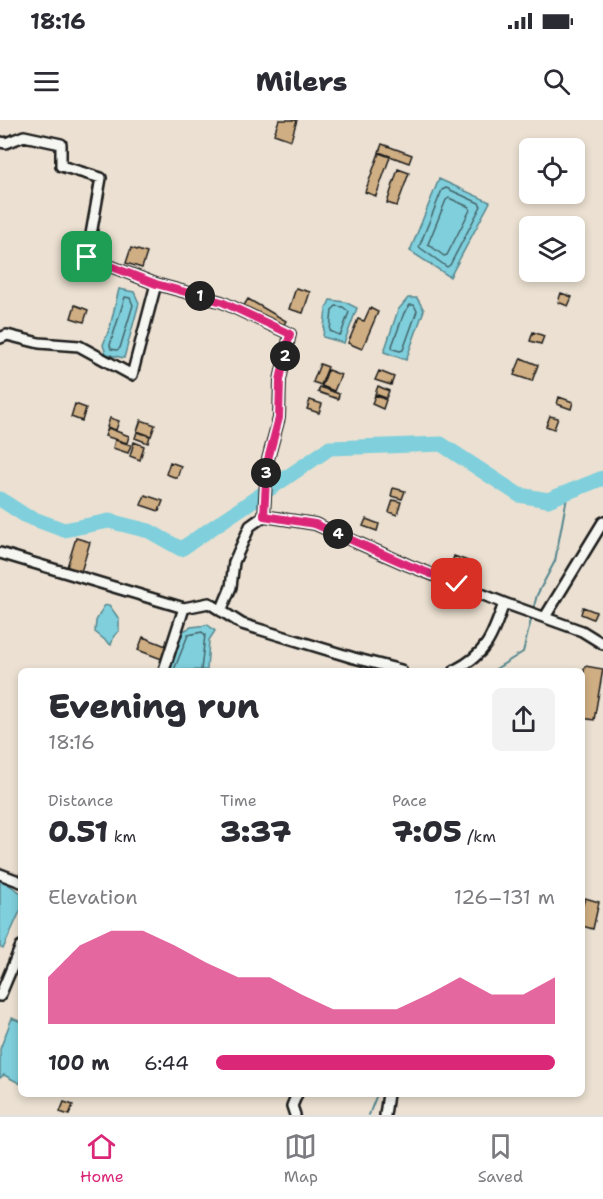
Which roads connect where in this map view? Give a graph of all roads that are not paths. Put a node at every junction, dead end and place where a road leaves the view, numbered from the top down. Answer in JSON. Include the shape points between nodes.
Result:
{"nodes":[{"id":1,"x":0,"y":142,"type":"edge"},
{"id":2,"x":156,"y":284,"type":"junction"},
{"id":3,"x":0,"y":338,"type":"edge"},
{"id":4,"x":264,"y":516,"type":"junction"},
{"id":5,"x":603,"y":522,"type":"edge"},
{"id":6,"x":0,"y":553,"type":"edge"},
{"id":7,"x":504,"y":603,"type":"junction"},
{"id":8,"x":184,"y":608,"type":"junction"},
{"id":9,"x":221,"y":610,"type":"junction"},
{"id":10,"x":545,"y":618,"type":"junction"},
{"id":11,"x":603,"y":644,"type":"edge"},
{"id":12,"x":165,"y":668,"type":"edge"},
{"id":13,"x":392,"y":668,"type":"edge"},
{"id":14,"x":459,"y":668,"type":"edge"},
{"id":15,"x":0,"y":874,"type":"edge"},
{"id":16,"x":18,"y":881,"type":"edge"},
{"id":17,"x":18,"y":953,"type":"edge"},
{"id":18,"x":0,"y":996,"type":"edge"},
{"id":19,"x":296,"y":1097,"type":"edge"},
{"id":20,"x":388,"y":1097,"type":"edge"},
{"id":21,"x":295,"y":1115,"type":"edge"},
{"id":22,"x":385,"y":1115,"type":"edge"}],
"edges":[{"from":1,"to":2,"type":"street","via":[[24,136],[61,144],[61,166],[101,178],[87,257]]},
{"from":2,"to":3,"type":"street","via":[[132,375],[79,346],[39,343],[7,335]]},
{"from":2,"to":4,"type":"street","via":[[222,302],[290,334],[280,380],[279,418],[267,463]]},
{"from":4,"to":7,"type":"street","via":[[315,524]]},
{"from":4,"to":9,"type":"street","via":[[250,526],[234,562],[231,587]]},
{"from":5,"to":10,"type":"street"},
{"from":6,"to":8,"type":"street"},
{"from":7,"to":10,"type":"street"},
{"from":7,"to":14,"type":"street","via":[[491,639],[471,662]]},
{"from":8,"to":9,"type":"street","via":[[209,603]]},
{"from":8,"to":12,"type":"street"},
{"from":9,"to":13,"type":"street","via":[[243,624]]},
{"from":10,"to":11,"type":"street","via":[[582,631]]},
{"from":15,"to":16,"type":"street"},
{"from":17,"to":18,"type":"street"},
{"from":19,"to":21,"type":"street","via":[[292,1106]]},
{"from":20,"to":22,"type":"street"}]}
